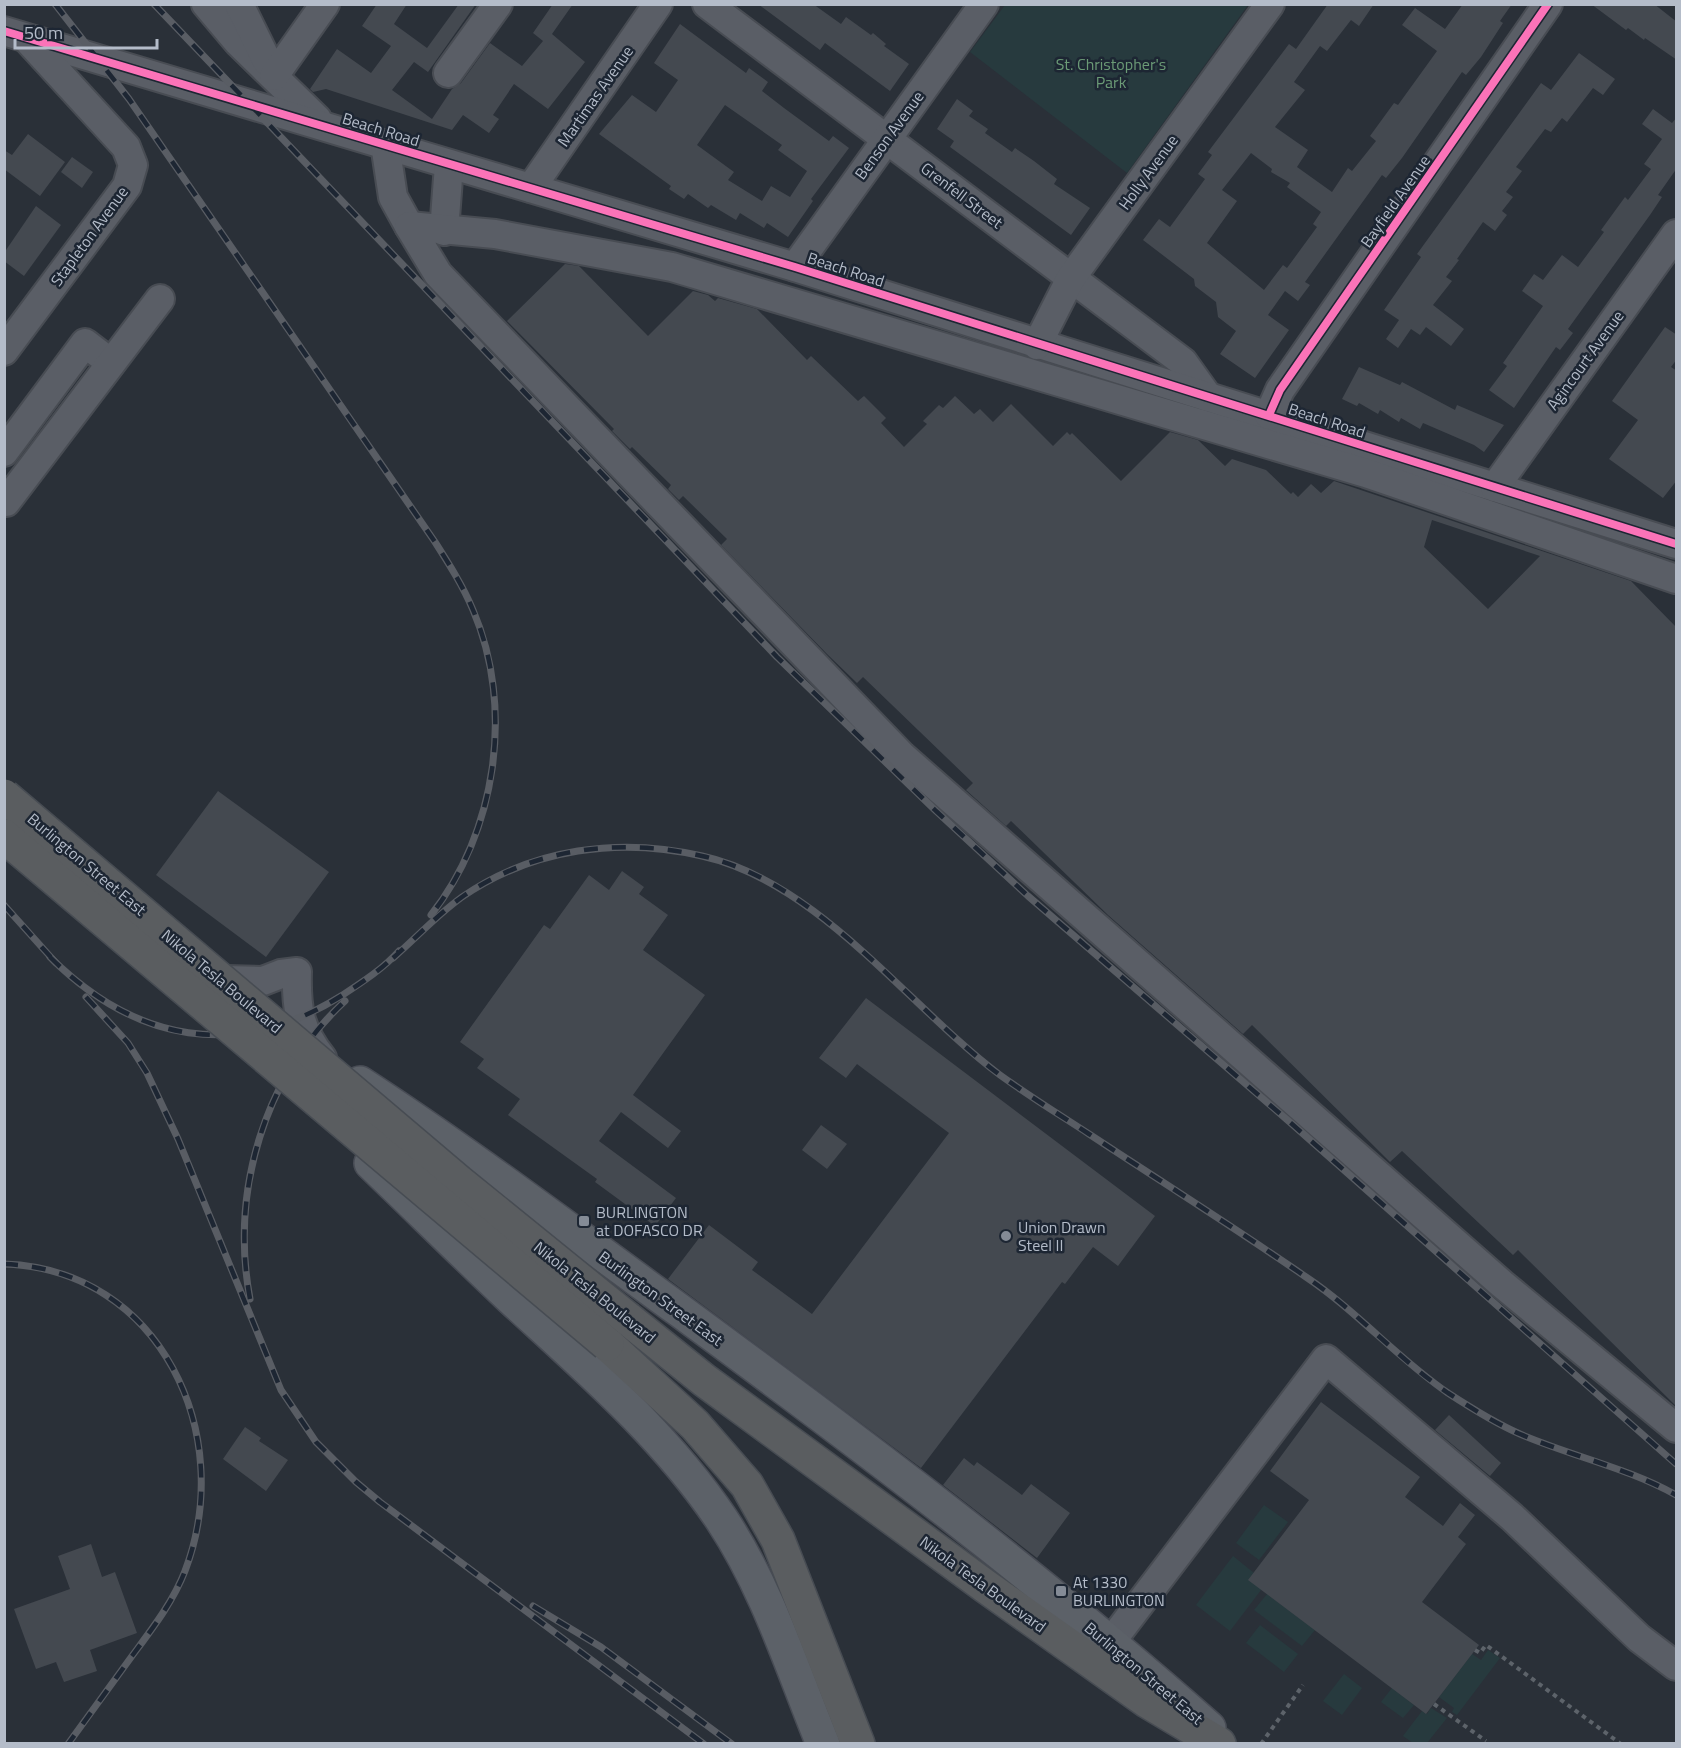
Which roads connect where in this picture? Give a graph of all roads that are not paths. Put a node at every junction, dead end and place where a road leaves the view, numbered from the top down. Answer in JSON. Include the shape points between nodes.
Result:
{"nodes":[{"id":1,"x":206,"y":4,"type":"edge"},
{"id":2,"x":239,"y":4,"type":"edge"},
{"id":3,"x":326,"y":4,"type":"edge"},
{"id":4,"x":498,"y":4,"type":"edge"},
{"id":5,"x":658,"y":4,"type":"edge"},
{"id":6,"x":707,"y":4,"type":"edge"},
{"id":7,"x":984,"y":4,"type":"edge"},
{"id":8,"x":1270,"y":4,"type":"edge"},
{"id":9,"x":1548,"y":4,"type":"edge"},
{"id":10,"x":16,"y":35,"type":"edge"},
{"id":11,"x":448,"y":73,"type":"dead end"},
{"id":12,"x":274,"y":76,"type":"junction"},
{"id":13,"x":326,"y":126,"type":"junction"},
{"id":14,"x":887,"y":138,"type":"junction"},
{"id":15,"x":385,"y":144,"type":"junction"},
{"id":16,"x":449,"y":165,"type":"junction"},
{"id":17,"x":531,"y":188,"type":"junction"},
{"id":18,"x":409,"y":226,"type":"junction"},
{"id":19,"x":444,"y":231,"type":"junction"},
{"id":20,"x":1677,"y":234,"type":"edge"},
{"id":21,"x":795,"y":267,"type":"junction"},
{"id":22,"x":1071,"y":278,"type":"junction"},
{"id":23,"x":160,"y":299,"type":"dead end"},
{"id":24,"x":1037,"y":345,"type":"junction"},
{"id":25,"x":4,"y":351,"type":"edge"},
{"id":26,"x":111,"y":363,"type":"junction"},
{"id":27,"x":1208,"y":397,"type":"junction"},
{"id":28,"x":1269,"y":416,"type":"junction"},
{"id":29,"x":4,"y":452,"type":"edge"},
{"id":30,"x":1495,"y":487,"type":"junction"},
{"id":31,"x":5,"y":502,"type":"edge"},
{"id":32,"x":1677,"y":544,"type":"edge"},
{"id":33,"x":1677,"y":579,"type":"edge"},
{"id":34,"x":4,"y":795,"type":"edge"},
{"id":35,"x":4,"y":828,"type":"edge"},
{"id":36,"x":4,"y":836,"type":"edge"},
{"id":37,"x":225,"y":980,"type":"junction"},
{"id":38,"x":322,"y":1058,"type":"junction"},
{"id":39,"x":532,"y":1203,"type":"junction"},
{"id":40,"x":480,"y":1269,"type":"junction"},
{"id":41,"x":1677,"y":1428,"type":"edge"},
{"id":42,"x":1110,"y":1643,"type":"junction"},
{"id":43,"x":1677,"y":1666,"type":"edge"},
{"id":44,"x":823,"y":1743,"type":"edge"},
{"id":45,"x":858,"y":1743,"type":"edge"},
{"id":46,"x":1220,"y":1743,"type":"edge"},
{"id":47,"x":1226,"y":1743,"type":"edge"}],
"edges":[{"from":1,"to":12,"type":"street"},
{"from":2,"to":12,"type":"street"},
{"from":3,"to":12,"type":"street"},
{"from":4,"to":11,"type":"street"},
{"from":5,"to":17,"type":"street","name":"Martimas Avenue"},
{"from":6,"to":14,"type":"street","name":"Grenfell Street"},
{"from":7,"to":14,"type":"street","name":"Benson Avenue"},
{"from":8,"to":22,"type":"street","name":"Holly Avenue"},
{"from":9,"to":28,"type":"street","name":"Bayfield Avenue","via":[[1281,390]]},
{"from":10,"to":13,"type":"street","name":"Beach Road"},
{"from":10,"to":25,"type":"street","name":"Stapleton Avenue","via":[[126,147],[133,165],[127,186]]},
{"from":12,"to":13,"type":"street"},
{"from":13,"to":15,"type":"street","name":"Beach Road"},
{"from":14,"to":21,"type":"street","name":"Benson Avenue"},
{"from":14,"to":22,"type":"street","name":"Grenfell Street"},
{"from":15,"to":16,"type":"street","name":"Beach Road"},
{"from":15,"to":18,"type":"street","via":[[393,197]]},
{"from":16,"to":17,"type":"street","name":"Beach Road"},
{"from":16,"to":19,"type":"street"},
{"from":17,"to":21,"type":"street","name":"Beach Road"},
{"from":18,"to":19,"type":"street"},
{"from":18,"to":41,"type":"street","via":[[438,274],[902,756],[1502,1284]]},
{"from":19,"to":33,"type":"street","via":[[495,234],[672,267],[1366,473]]},
{"from":20,"to":30,"type":"street","name":"Agincourt Avenue"},
{"from":21,"to":24,"type":"street","name":"Beach Road"},
{"from":22,"to":24,"type":"street","name":"Holly Avenue"},
{"from":22,"to":27,"type":"street","name":"Grenfell Street","via":[[1183,362]]},
{"from":23,"to":26,"type":"street"},
{"from":24,"to":27,"type":"street","name":"Beach Road"},
{"from":26,"to":29,"type":"street","via":[[85,343]]},
{"from":26,"to":31,"type":"street"},
{"from":27,"to":28,"type":"street","name":"Beach Road"},
{"from":28,"to":30,"type":"street","name":"Beach Road"},
{"from":30,"to":32,"type":"street","name":"Beach Road"},
{"from":34,"to":37,"type":"main road","name":"Burlington Street East"},
{"from":34,"to":46,"type":"highway","name":"Nikola Tesla Boulevard","bridge":true,"via":[[450,1174],[628,1319],[792,1446],[1011,1605],[1147,1701]]},
{"from":35,"to":40,"type":"main road","name":"Burlington Street East","via":[[280,1073]]},
{"from":36,"to":45,"type":"highway","name":"Nikola Tesla Boulevard","bridge":true,"via":[[607,1344],[695,1425],[747,1485],[778,1540]]},
{"from":37,"to":38,"type":"main road","name":"Burlington Street East","via":[[301,1045]]},
{"from":37,"to":38,"type":"street","via":[[263,981],[297,972],[299,1016],[307,1039]]},
{"from":38,"to":39,"type":"main road","name":"Burlington Street East"},
{"from":39,"to":40,"type":"street"},
{"from":39,"to":42,"type":"main road","name":"Burlington Street East","via":[[851,1436]]},
{"from":40,"to":44,"type":"main road","name":"Burlington Street East","via":[[642,1424],[689,1475],[722,1520],[756,1579]]},
{"from":42,"to":43,"type":"street","via":[[1326,1359],[1519,1523],[1639,1638]]},
{"from":42,"to":47,"type":"main road","name":"Burlington Street East"}]}
